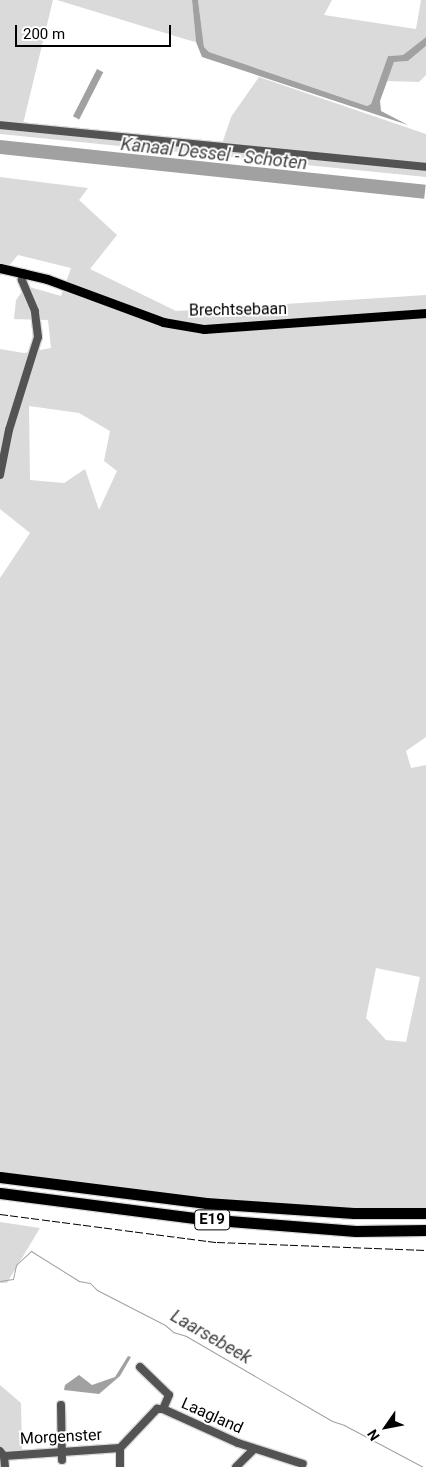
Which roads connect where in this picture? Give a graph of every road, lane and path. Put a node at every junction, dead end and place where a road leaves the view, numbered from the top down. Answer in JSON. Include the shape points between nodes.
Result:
{"nodes":[{"id":1,"x":0,"y":125,"type":"edge"},
{"id":2,"x":426,"y":168,"type":"edge"},
{"id":3,"x":0,"y":268,"type":"edge"},
{"id":4,"x":24,"y":272,"type":"junction"},
{"id":5,"x":426,"y":313,"type":"edge"},
{"id":6,"x":0,"y":475,"type":"edge"},
{"id":7,"x":0,"y":1177,"type":"edge"},
{"id":8,"x":0,"y":1193,"type":"edge"},
{"id":9,"x":426,"y":1213,"type":"edge"},
{"id":10,"x":426,"y":1230,"type":"edge"},
{"id":11,"x":140,"y":1367,"type":"dead end"},
{"id":12,"x":61,"y":1405,"type":"dead end"},
{"id":13,"x":162,"y":1409,"type":"junction"},
{"id":14,"x":120,"y":1448,"type":"junction"},
{"id":15,"x":62,"y":1449,"type":"junction"},
{"id":16,"x":254,"y":1449,"type":"junction"},
{"id":17,"x":2,"y":1453,"type":"edge"},
{"id":18,"x":62,"y":1460,"type":"dead end"},
{"id":19,"x":303,"y":1464,"type":"dead end"},
{"id":20,"x":5,"y":1467,"type":"edge"},
{"id":21,"x":120,"y":1467,"type":"edge"},
{"id":22,"x":236,"y":1467,"type":"edge"}],
"edges":[{"from":1,"to":2,"type":"street"},
{"from":3,"to":4,"type":"main road","name":"Brechtsebaan"},
{"from":4,"to":5,"type":"main road","name":"Brechtsebaan","via":[[163,322],[204,329]]},
{"from":4,"to":6,"type":"street","via":[[22,280],[35,311],[38,337],[9,430]]},
{"from":7,"to":9,"type":"highway","number":"E19","via":[[206,1203],[354,1213]]},
{"from":8,"to":10,"type":"highway","number":"E19","via":[[204,1219],[356,1230]]},
{"from":11,"to":13,"type":"street","name":"Laagland","via":[[169,1395]]},
{"from":12,"to":15,"type":"street"},
{"from":13,"to":14,"type":"street","via":[[157,1409]]},
{"from":13,"to":16,"type":"street","name":"Laagland"},
{"from":14,"to":15,"type":"street","name":"Morgenster"},
{"from":14,"to":21,"type":"street"},
{"from":15,"to":17,"type":"street","name":"Morgenster"},
{"from":15,"to":18,"type":"street"},
{"from":16,"to":19,"type":"street","name":"Laagland"},
{"from":16,"to":22,"type":"street"},
{"from":17,"to":20,"type":"street"}]}
